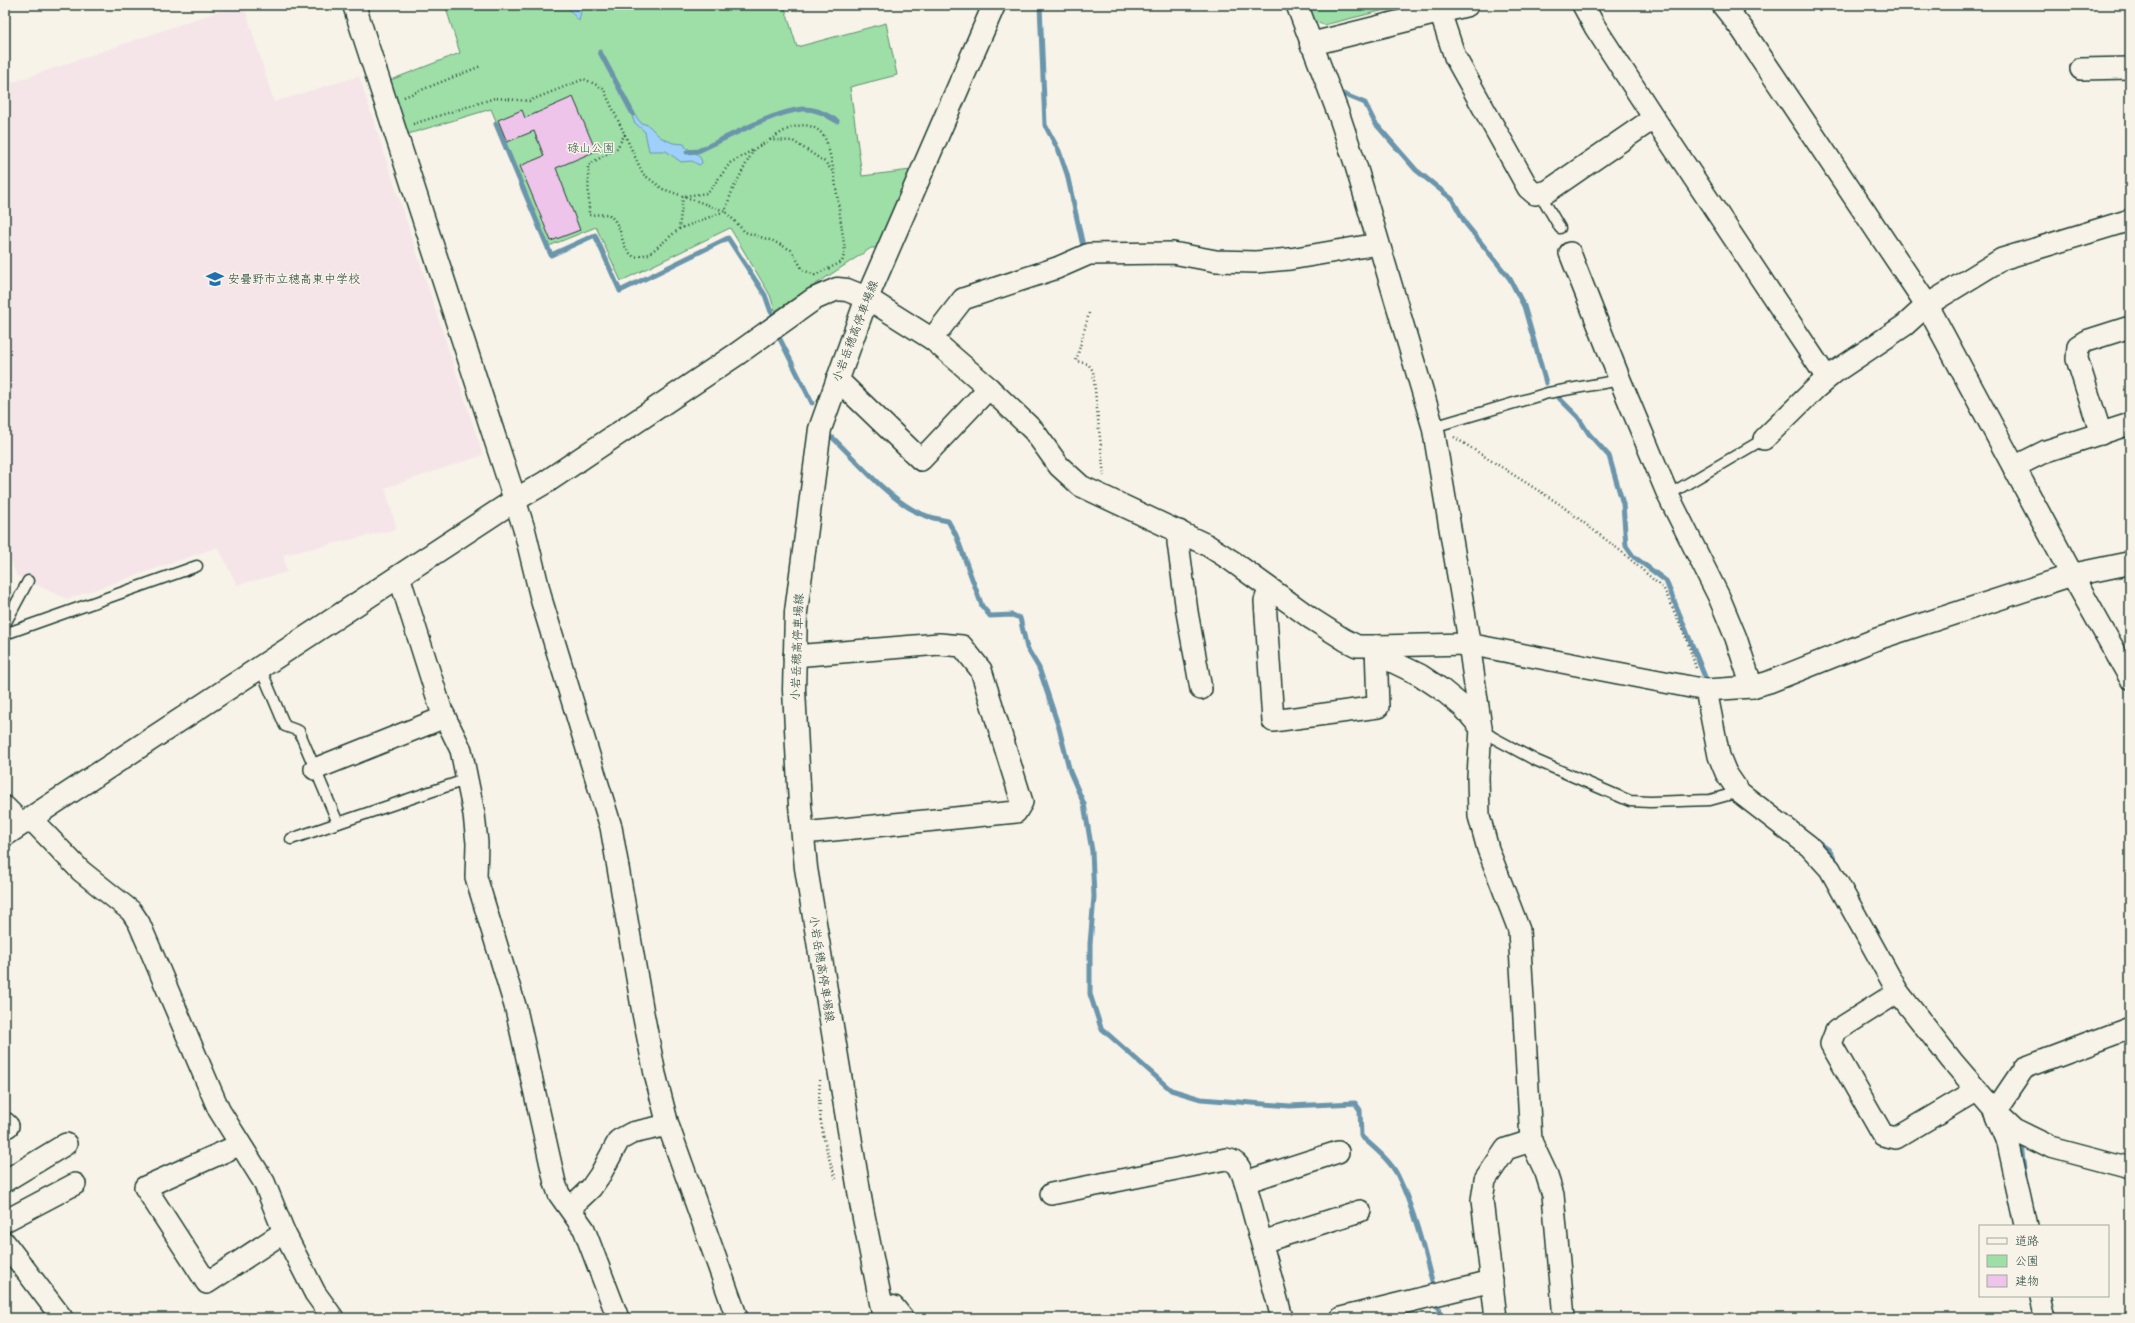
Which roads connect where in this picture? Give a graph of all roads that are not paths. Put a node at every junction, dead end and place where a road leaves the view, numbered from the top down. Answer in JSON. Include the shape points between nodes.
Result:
{"nodes":[{"id":1,"x":354,"y":5,"type":"edge"},
{"id":2,"x":994,"y":5,"type":"edge"},
{"id":3,"x":1297,"y":5,"type":"edge"},
{"id":4,"x":1467,"y":5,"type":"edge"},
{"id":5,"x":1583,"y":5,"type":"edge"},
{"id":6,"x":1723,"y":5,"type":"edge"},
{"id":7,"x":1440,"y":8,"type":"edge"},
{"id":8,"x":1311,"y":44,"type":"junction"},
{"id":9,"x":2130,"y":68,"type":"edge"},
{"id":10,"x":2080,"y":69,"type":"dead end"},
{"id":11,"x":1654,"y":118,"type":"junction"},
{"id":12,"x":1540,"y":194,"type":"junction"},
{"id":13,"x":2130,"y":220,"type":"edge"},
{"id":14,"x":1560,"y":228,"type":"dead end"},
{"id":15,"x":1378,"y":244,"type":"junction"},
{"id":16,"x":1570,"y":253,"type":"dead end"},
{"id":17,"x":867,"y":298,"type":"junction"},
{"id":18,"x":1927,"y":305,"type":"junction"},
{"id":19,"x":2130,"y":328,"type":"edge"},
{"id":20,"x":932,"y":339,"type":"junction"},
{"id":21,"x":1827,"y":378,"type":"junction"},
{"id":22,"x":837,"y":379,"type":"junction"},
{"id":23,"x":1620,"y":380,"type":"junction"},
{"id":24,"x":989,"y":388,"type":"junction"},
{"id":25,"x":2130,"y":424,"type":"edge"},
{"id":26,"x":1434,"y":427,"type":"junction"},
{"id":27,"x":2101,"y":434,"type":"junction"},
{"id":28,"x":1764,"y":439,"type":"joint"},
{"id":29,"x":2013,"y":466,"type":"junction"},
{"id":30,"x":1668,"y":495,"type":"junction"},
{"id":31,"x":515,"y":500,"type":"junction"},
{"id":32,"x":1179,"y":531,"type":"junction"},
{"id":33,"x":2130,"y":563,"type":"edge"},
{"id":34,"x":197,"y":566,"type":"dead end"},
{"id":35,"x":2072,"y":575,"type":"junction"},
{"id":36,"x":399,"y":576,"type":"junction"},
{"id":37,"x":28,"y":581,"type":"dead end"},
{"id":38,"x":1269,"y":589,"type":"junction"},
{"id":39,"x":5,"y":624,"type":"edge"},
{"id":40,"x":5,"y":634,"type":"edge"},
{"id":41,"x":1468,"y":644,"type":"junction"},
{"id":42,"x":1376,"y":646,"type":"junction"},
{"id":43,"x":794,"y":656,"type":"junction"},
{"id":44,"x":260,"y":667,"type":"junction"},
{"id":45,"x":2130,"y":678,"type":"edge"},
{"id":46,"x":1752,"y":687,"type":"junction"},
{"id":47,"x":1201,"y":689,"type":"dead end"},
{"id":48,"x":1706,"y":690,"type":"junction"},
{"id":49,"x":446,"y":717,"type":"junction"},
{"id":50,"x":1481,"y":728,"type":"junction"},
{"id":51,"x":315,"y":769,"type":"junction"},
{"id":52,"x":468,"y":779,"type":"junction"},
{"id":53,"x":1739,"y":792,"type":"junction"},
{"id":54,"x":5,"y":807,"type":"edge"},
{"id":55,"x":338,"y":823,"type":"junction"},
{"id":56,"x":19,"y":825,"type":"edge"},
{"id":57,"x":802,"y":833,"type":"junction"},
{"id":58,"x":291,"y":839,"type":"dead end"},
{"id":59,"x":1898,"y":992,"type":"junction"},
{"id":60,"x":2130,"y":1028,"type":"edge"},
{"id":61,"x":1977,"y":1090,"type":"junction"},
{"id":62,"x":1995,"y":1111,"type":"junction"},
{"id":63,"x":668,"y":1125,"type":"junction"},
{"id":64,"x":1532,"y":1141,"type":"junction"},
{"id":65,"x":66,"y":1144,"type":"dead end"},
{"id":66,"x":239,"y":1145,"type":"junction"},
{"id":67,"x":1338,"y":1152,"type":"dead end"},
{"id":68,"x":2130,"y":1168,"type":"edge"},
{"id":69,"x":5,"y":1181,"type":"edge"},
{"id":70,"x":1245,"y":1182,"type":"junction"},
{"id":71,"x":75,"y":1184,"type":"dead end"},
{"id":72,"x":1051,"y":1194,"type":"dead end"},
{"id":73,"x":570,"y":1208,"type":"junction"},
{"id":74,"x":1360,"y":1211,"type":"dead end"},
{"id":75,"x":5,"y":1221,"type":"edge"},
{"id":76,"x":2026,"y":1225,"type":"edge"},
{"id":77,"x":284,"y":1232,"type":"junction"},
{"id":78,"x":1262,"y":1242,"type":"junction"},
{"id":79,"x":5,"y":1243,"type":"edge"},
{"id":80,"x":1492,"y":1281,"type":"junction"},
{"id":81,"x":2040,"y":1297,"type":"edge"},
{"id":82,"x":883,"y":1312,"type":"edge"},
{"id":83,"x":62,"y":1318,"type":"edge"},
{"id":84,"x":333,"y":1318,"type":"edge"},
{"id":85,"x":618,"y":1318,"type":"edge"},
{"id":86,"x":737,"y":1318,"type":"edge"},
{"id":87,"x":902,"y":1318,"type":"edge"},
{"id":88,"x":1282,"y":1318,"type":"edge"},
{"id":89,"x":1341,"y":1318,"type":"edge"},
{"id":90,"x":1496,"y":1318,"type":"edge"},
{"id":91,"x":1564,"y":1318,"type":"edge"},
{"id":92,"x":2045,"y":1318,"type":"edge"}],
"edges":[{"from":1,"to":31,"type":"street"},
{"from":2,"to":17,"type":"street","name":"小岩岳穂高停車場線"},
{"from":3,"to":8,"type":"street"},
{"from":4,"to":7,"type":"street"},
{"from":5,"to":11,"type":"street","via":[[1595,28]]},
{"from":6,"to":18,"type":"street","via":[[1742,29]]},
{"from":7,"to":8,"type":"street"},
{"from":7,"to":12,"type":"street","via":[[1455,57],[1528,188],[1535,194]]},
{"from":8,"to":15,"type":"street","via":[[1340,118]]},
{"from":9,"to":10,"type":"street"},
{"from":11,"to":12,"type":"street","via":[[1548,192]]},
{"from":11,"to":21,"type":"street"},
{"from":12,"to":14,"type":"lane"},
{"from":13,"to":18,"type":"street","via":[[2002,259]]},
{"from":15,"to":20,"type":"street","via":[[1256,262],[1216,261],[1173,253],[1089,254],[1057,268],[963,299]]},
{"from":15,"to":26,"type":"street"},
{"from":16,"to":23,"type":"street"},
{"from":17,"to":20,"type":"street"},
{"from":17,"to":22,"type":"street","name":"小岩岳穂高停車場線"},
{"from":17,"to":31,"type":"street","via":[[837,289],[814,299],[717,368]]},
{"from":18,"to":21,"type":"street","via":[[1905,325]]},
{"from":18,"to":29,"type":"street"},
{"from":19,"to":27,"type":"street","via":[[2086,341],[2078,346],[2076,359]]},
{"from":20,"to":24,"type":"street"},
{"from":21,"to":28,"type":"street"},
{"from":22,"to":24,"type":"street","via":[[921,460]]},
{"from":22,"to":43,"type":"street","name":"小岩岳穂高停車場線","via":[[820,429],[812,478],[796,612]]},
{"from":23,"to":26,"type":"lane","via":[[1548,392]]},
{"from":23,"to":30,"type":"street"},
{"from":24,"to":32,"type":"street","via":[[1034,431],[1069,477],[1081,486]]},
{"from":25,"to":27,"type":"street"},
{"from":26,"to":41,"type":"street"},
{"from":27,"to":29,"type":"street","via":[[2046,451]]},
{"from":28,"to":30,"type":"lane"},
{"from":29,"to":35,"type":"street"},
{"from":30,"to":46,"type":"street","via":[[1719,597]]},
{"from":31,"to":36,"type":"street"},
{"from":31,"to":63,"type":"street","via":[[542,602],[612,827],[643,1013]]},
{"from":32,"to":38,"type":"street","via":[[1232,561]]},
{"from":32,"to":47,"type":"street","via":[[1178,542],[1187,612]]},
{"from":33,"to":35,"type":"street"},
{"from":34,"to":40,"type":"lane"},
{"from":35,"to":45,"type":"street"},
{"from":35,"to":46,"type":"street","via":[[1877,639]]},
{"from":36,"to":44,"type":"street"},
{"from":36,"to":49,"type":"street","via":[[441,709]]},
{"from":37,"to":39,"type":"lane"},
{"from":38,"to":42,"type":"street","via":[[1345,640],[1357,646]]},
{"from":38,"to":42,"type":"street","via":[[1265,601],[1273,721],[1378,707]]},
{"from":41,"to":42,"type":"street"},
{"from":41,"to":48,"type":"street"},
{"from":41,"to":50,"type":"street"},
{"from":42,"to":50,"type":"street","via":[[1389,660],[1441,689],[1463,707]]},
{"from":43,"to":57,"type":"street","name":"小岩岳穂高停車場線"},
{"from":43,"to":57,"type":"street","via":[[939,644],[962,646],[981,670],[1022,802],[1016,812]]},
{"from":44,"to":51,"type":"lane","via":[[285,726],[299,731]]},
{"from":44,"to":56,"type":"street"},
{"from":46,"to":48,"type":"street"},
{"from":48,"to":53,"type":"street","via":[[1719,756],[1726,773]]},
{"from":49,"to":51,"type":"street"},
{"from":49,"to":52,"type":"street","via":[[461,750]]},
{"from":50,"to":53,"type":"lane","via":[[1535,760],[1630,801],[1710,800]]},
{"from":50,"to":64,"type":"street","via":[[1479,816],[1488,849],[1519,930]]},
{"from":51,"to":55,"type":"lane"},
{"from":52,"to":55,"type":"lane"},
{"from":52,"to":73,"type":"street","via":[[477,843],[477,884],[516,1008],[555,1183],[559,1194]]},
{"from":53,"to":59,"type":"street","via":[[1809,846],[1830,868]]},
{"from":54,"to":56,"type":"street"},
{"from":55,"to":58,"type":"lane"},
{"from":56,"to":66,"type":"street","via":[[131,911],[139,923],[219,1110]]},
{"from":57,"to":82,"type":"street","name":"小岩岳穂高停車場線","via":[[861,1203]]},
{"from":59,"to":61,"type":"street"},
{"from":59,"to":61,"type":"street","via":[[1836,1031],[1831,1044],[1883,1135],[1896,1138]]},
{"from":60,"to":62,"type":"street","via":[[2024,1068]]},
{"from":61,"to":62,"type":"street"},
{"from":62,"to":68,"type":"street","via":[[2014,1129],[2051,1147]]},
{"from":62,"to":76,"type":"street","via":[[2008,1143]]},
{"from":63,"to":73,"type":"street","via":[[632,1133],[619,1140],[600,1175]]},
{"from":63,"to":86,"type":"street"},
{"from":64,"to":80,"type":"street","via":[[1506,1149],[1485,1180],[1482,1200]]},
{"from":64,"to":91,"type":"street","via":[[1553,1195]]},
{"from":65,"to":69,"type":"street"},
{"from":66,"to":77,"type":"street","via":[[264,1182]]},
{"from":66,"to":77,"type":"street","via":[[145,1187],[207,1283]]},
{"from":67,"to":70,"type":"street"},
{"from":70,"to":72,"type":"street","via":[[1235,1160],[1226,1159]]},
{"from":70,"to":78,"type":"street"},
{"from":71,"to":75,"type":"street"},
{"from":73,"to":85,"type":"street","via":[[584,1228]]},
{"from":74,"to":78,"type":"street"},
{"from":77,"to":84,"type":"street","via":[[316,1293]]},
{"from":78,"to":88,"type":"street"},
{"from":79,"to":83,"type":"street"},
{"from":80,"to":89,"type":"street"},
{"from":80,"to":90,"type":"street"},
{"from":81,"to":92,"type":"street"},
{"from":82,"to":87,"type":"street","via":[[893,1306]]}]}
